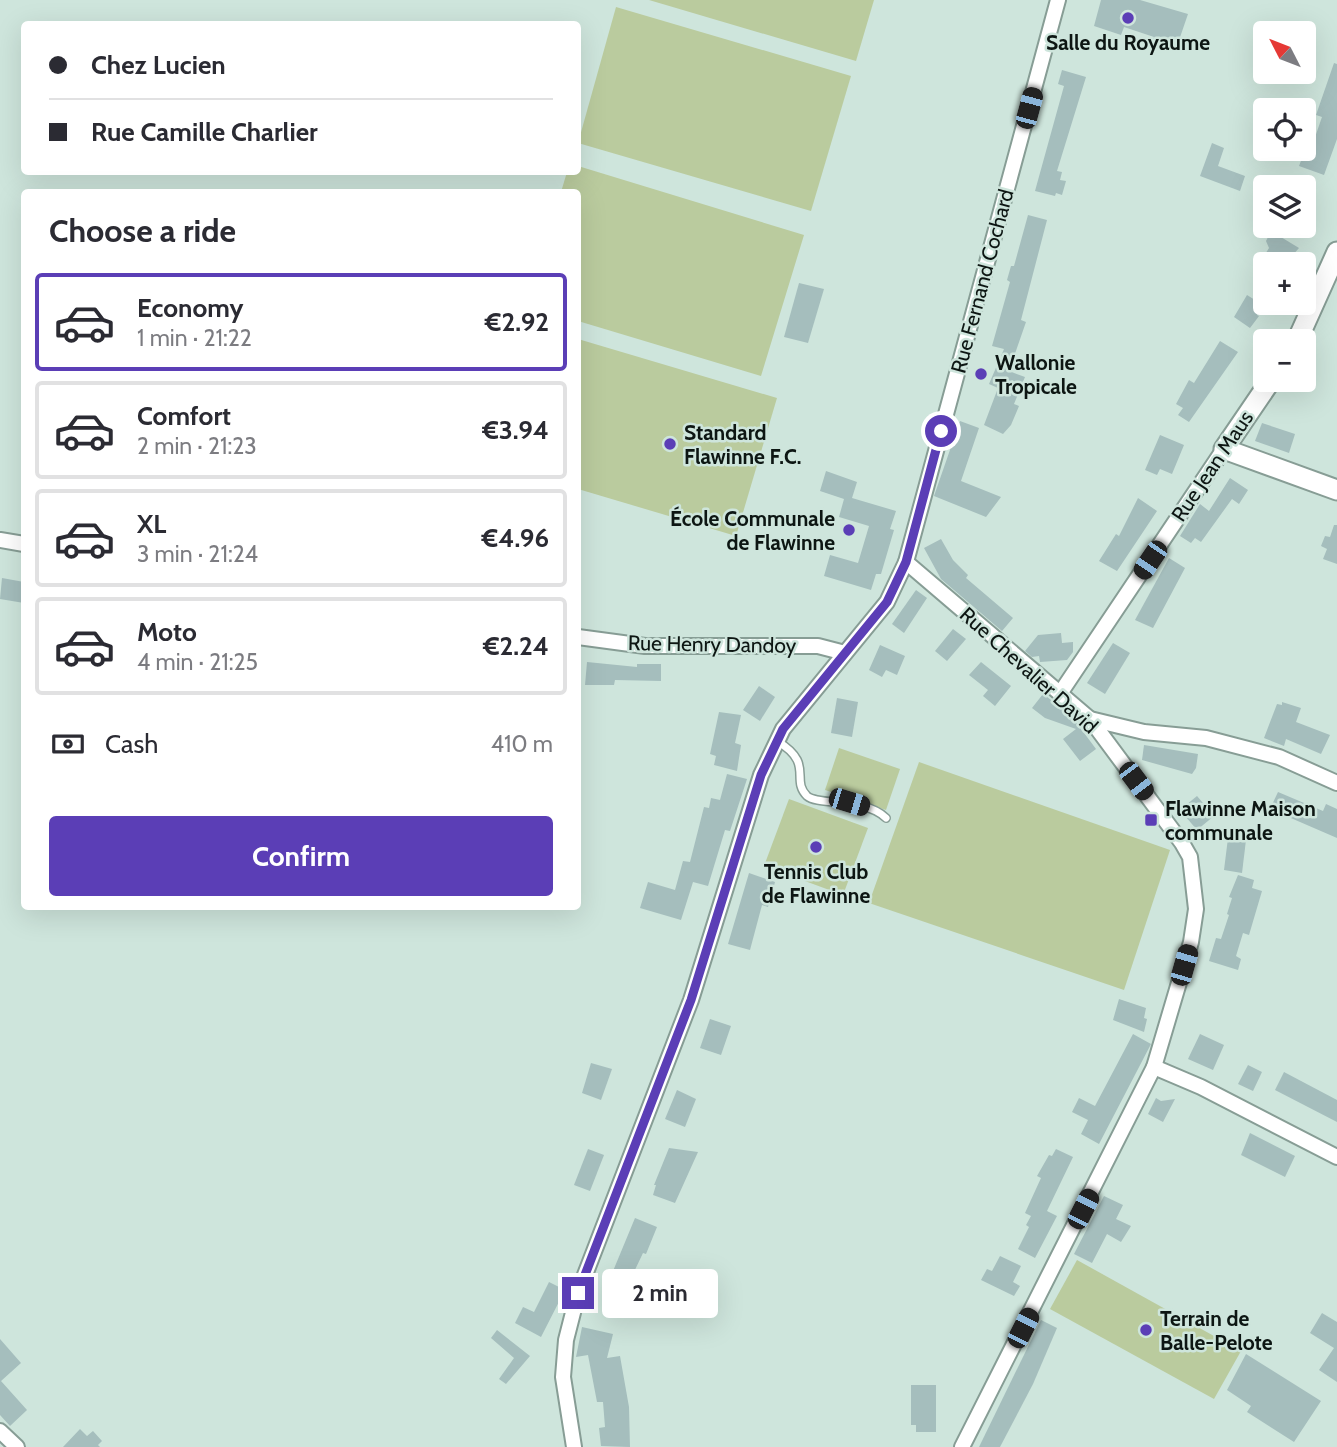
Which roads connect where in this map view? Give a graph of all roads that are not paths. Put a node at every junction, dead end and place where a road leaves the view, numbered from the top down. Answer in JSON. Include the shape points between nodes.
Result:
{"nodes":[{"id":1,"x":1058,"y":0,"type":"edge"},
{"id":2,"x":1337,"y":252,"type":"edge"},
{"id":3,"x":1302,"y":329,"type":"edge"},
{"id":4,"x":1262,"y":392,"type":"edge"},
{"id":5,"x":1224,"y":449,"type":"junction"},
{"id":6,"x":1337,"y":490,"type":"edge"},
{"id":7,"x":0,"y":540,"type":"edge"},
{"id":8,"x":21,"y":544,"type":"edge"},
{"id":9,"x":906,"y":562,"type":"junction"},
{"id":10,"x":581,"y":637,"type":"edge"},
{"id":11,"x":845,"y":653,"type":"junction"},
{"id":12,"x":1061,"y":692,"type":"junction"},
{"id":13,"x":1090,"y":719,"type":"junction"},
{"id":14,"x":777,"y":741,"type":"junction"},
{"id":15,"x":1337,"y":783,"type":"edge"},
{"id":16,"x":886,"y":818,"type":"dead end"},
{"id":17,"x":1154,"y":1067,"type":"junction"},
{"id":18,"x":1337,"y":1157,"type":"edge"},
{"id":19,"x":0,"y":1431,"type":"edge"},
{"id":20,"x":17,"y":1447,"type":"edge"},
{"id":21,"x":574,"y":1447,"type":"edge"},
{"id":22,"x":962,"y":1447,"type":"edge"}],
"edges":[{"from":1,"to":9,"type":"street","name":"Rue Fernand Cochard"},
{"from":2,"to":3,"type":"street"},
{"from":4,"to":5,"type":"street","name":"Rue Jean Maus"},
{"from":5,"to":6,"type":"street"},
{"from":5,"to":12,"type":"street","name":"Rue Jean Maus"},
{"from":7,"to":8,"type":"street"},
{"from":9,"to":11,"type":"street","name":"Rue Fernand Cochard","via":[[887,602]]},
{"from":9,"to":12,"type":"street","name":"Rue Chevalier David"},
{"from":10,"to":11,"type":"street","name":"Rue Henry Dandoy","via":[[645,646],[818,646]]},
{"from":11,"to":14,"type":"street","name":"Rue Fernand Cochard"},
{"from":12,"to":13,"type":"street","name":"Rue Chevalier David"},
{"from":13,"to":15,"type":"street","via":[[1144,732],[1206,738],[1266,754]]},
{"from":13,"to":17,"type":"street","name":"Rue Chevalier David","via":[[1190,858],[1196,909],[1191,942]]},
{"from":14,"to":16,"type":"lane","via":[[799,762],[801,786],[807,796],[849,802],[879,811]]},
{"from":14,"to":21,"type":"street","name":"Rue Fernand Cochard","via":[[761,775],[691,1000],[578,1293],[566,1340],[564,1377]]},
{"from":17,"to":18,"type":"street"},
{"from":17,"to":22,"type":"street","name":"Rue Chevalier David"},
{"from":19,"to":20,"type":"street"}]}
